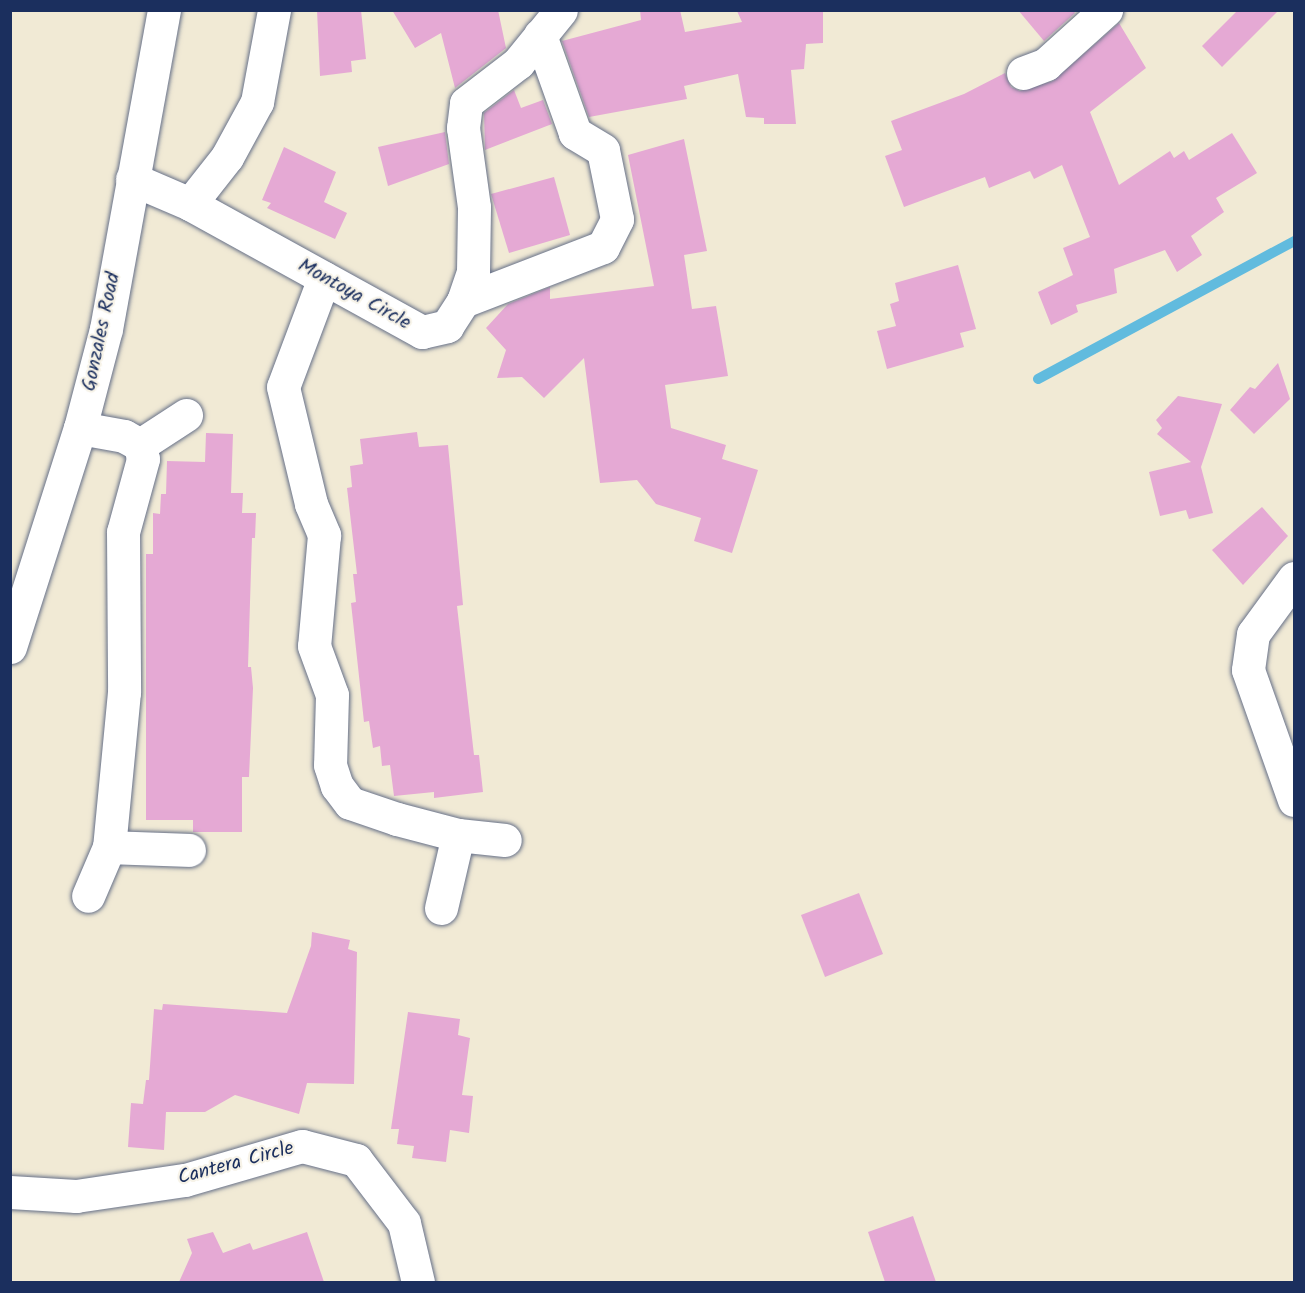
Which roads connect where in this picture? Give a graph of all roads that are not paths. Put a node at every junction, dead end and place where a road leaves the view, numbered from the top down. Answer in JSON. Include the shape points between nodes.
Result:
{"nodes":[{"id":1,"x":164,"y":10,"type":"edge"},
{"id":2,"x":274,"y":10,"type":"edge"},
{"id":3,"x":1106,"y":10,"type":"edge"},
{"id":4,"x":551,"y":23,"type":"edge"},
{"id":5,"x":1023,"y":73,"type":"dead end"},
{"id":6,"x":132,"y":179,"type":"junction"},
{"id":7,"x":190,"y":204,"type":"junction"},
{"id":8,"x":324,"y":278,"type":"junction"},
{"id":9,"x":463,"y":301,"type":"junction"},
{"id":10,"x":186,"y":416,"type":"dead end"},
{"id":11,"x":80,"y":428,"type":"junction"},
{"id":12,"x":140,"y":445,"type":"junction"},
{"id":13,"x":1294,"y":578,"type":"edge"},
{"id":14,"x":10,"y":647,"type":"edge"},
{"id":15,"x":1294,"y":800,"type":"edge"},
{"id":16,"x":458,"y":835,"type":"junction"},
{"id":17,"x":505,"y":840,"type":"dead end"},
{"id":18,"x":109,"y":847,"type":"junction"},
{"id":19,"x":189,"y":850,"type":"dead end"},
{"id":20,"x":88,"y":896,"type":"dead end"},
{"id":21,"x":441,"y":908,"type":"dead end"},
{"id":22,"x":10,"y":1192,"type":"edge"},
{"id":23,"x":418,"y":1282,"type":"edge"}],
"edges":[{"from":1,"to":6,"type":"street","name":"Gonzales Road"},
{"from":2,"to":7,"type":"street","via":[[257,102],[227,158]]},
{"from":3,"to":5,"type":"street","via":[[1046,64]]},
{"from":4,"to":9,"type":"street","name":"Montoya Circle","via":[[518,63],[466,103],[463,128],[474,207],[473,272]]},
{"from":4,"to":9,"type":"street","via":[[575,133],[603,150],[617,219],[603,247]]},
{"from":6,"to":7,"type":"street","name":"Montoya Circle"},
{"from":6,"to":11,"type":"street","name":"Gonzales Road","via":[[106,329]]},
{"from":7,"to":8,"type":"street","name":"Montoya Circle"},
{"from":8,"to":9,"type":"street","name":"Montoya Circle","via":[[422,332],[447,326]]},
{"from":8,"to":16,"type":"street","via":[[283,387],[311,504],[324,535],[314,646],[332,695],[330,765],[337,786],[350,803]]},
{"from":10,"to":12,"type":"street"},
{"from":11,"to":12,"type":"street","via":[[124,436]]},
{"from":11,"to":14,"type":"street","name":"Gonzales Road"},
{"from":12,"to":18,"type":"street","via":[[143,459],[123,532],[124,692]]},
{"from":13,"to":15,"type":"street","via":[[1253,634],[1248,670]]},
{"from":16,"to":17,"type":"street"},
{"from":16,"to":21,"type":"street"},
{"from":18,"to":19,"type":"street"},
{"from":18,"to":20,"type":"street"},
{"from":22,"to":23,"type":"street","name":"Cantera Circle","via":[[76,1196],[185,1180],[302,1146],[356,1160],[404,1223]]}]}
